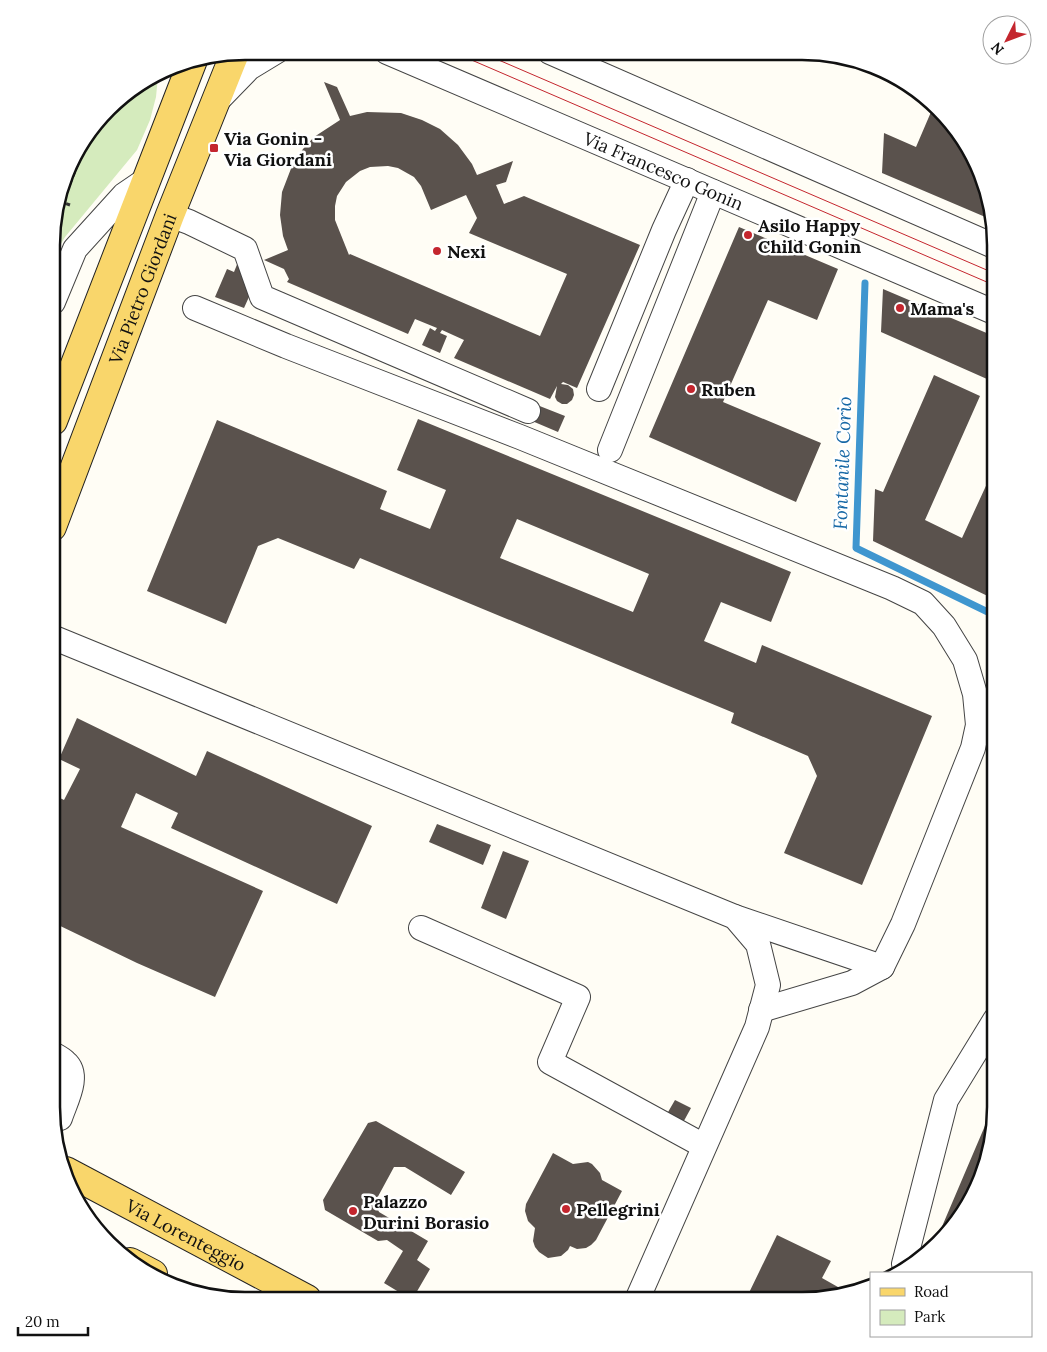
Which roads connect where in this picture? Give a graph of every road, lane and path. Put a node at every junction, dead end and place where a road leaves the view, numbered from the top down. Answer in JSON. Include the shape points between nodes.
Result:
{"nodes":[{"id":1,"x":232,"y":60,"type":"edge"},
{"id":2,"x":262,"y":60,"type":"edge"},
{"id":3,"x":407,"y":60,"type":"edge"},
{"id":4,"x":568,"y":60,"type":"edge"},
{"id":5,"x":181,"y":75,"type":"edge"},
{"id":6,"x":216,"y":102,"type":"junction"},
{"id":7,"x":146,"y":180,"type":"junction"},
{"id":8,"x":688,"y":180,"type":"junction"},
{"id":9,"x":714,"y":192,"type":"junction"},
{"id":10,"x":65,"y":203,"type":"edge"},
{"id":11,"x":70,"y":205,"type":"dead end"},
{"id":12,"x":170,"y":215,"type":"junction"},
{"id":13,"x":987,"y":243,"type":"edge"},
{"id":14,"x":60,"y":285,"type":"edge"},
{"id":15,"x":195,"y":308,"type":"dead end"},
{"id":16,"x":987,"y":308,"type":"edge"},
{"id":17,"x":599,"y":389,"type":"dead end"},
{"id":18,"x":60,"y":403,"type":"edge"},
{"id":19,"x":528,"y":411,"type":"dead end"},
{"id":20,"x":610,"y":450,"type":"dead end"},
{"id":21,"x":60,"y":506,"type":"edge"},
{"id":22,"x":60,"y":640,"type":"edge"},
{"id":23,"x":735,"y":916,"type":"junction"},
{"id":24,"x":421,"y":928,"type":"dead end"},
{"id":25,"x":882,"y":967,"type":"junction"},
{"id":26,"x":761,"y":1010,"type":"junction"},
{"id":27,"x":987,"y":1033,"type":"edge"},
{"id":28,"x":60,"y":1059,"type":"edge"},
{"id":29,"x":60,"y":1110,"type":"edge"},
{"id":30,"x":704,"y":1146,"type":"junction"},
{"id":31,"x":73,"y":1175,"type":"edge"},
{"id":32,"x":905,"y":1261,"type":"edge"},
{"id":33,"x":294,"y":1292,"type":"edge"},
{"id":34,"x":640,"y":1292,"type":"edge"}],
"edges":[{"from":1,"to":6,"type":"main road","name":"Via Pietro Giordani"},
{"from":2,"to":6,"type":"street","via":[[249,68]]},
{"from":3,"to":8,"type":"street","name":"Via Francesco Gonin"},
{"from":4,"to":13,"type":"street"},
{"from":5,"to":7,"type":"main road","name":"Via Pietro Giordani"},
{"from":6,"to":12,"type":"main road","name":"Via Pietro Giordani"},
{"from":7,"to":14,"type":"street","via":[[124,195],[75,249]]},
{"from":7,"to":18,"type":"main road","name":"Via Pietro Giordani"},
{"from":8,"to":9,"type":"street","name":"Via Francesco Gonin"},
{"from":8,"to":17,"type":"street"},
{"from":9,"to":16,"type":"street","name":"Via Francesco Gonin"},
{"from":9,"to":20,"type":"street"},
{"from":10,"to":11,"type":"path"},
{"from":12,"to":19,"type":"street","via":[[245,249],[262,296]]},
{"from":12,"to":21,"type":"main road","name":"Via Pietro Giordani"},
{"from":15,"to":25,"type":"street","via":[[923,603],[944,626],[965,660],[975,694],[978,724],[969,757]]},
{"from":22,"to":23,"type":"street"},
{"from":23,"to":25,"type":"street"},
{"from":23,"to":26,"type":"street","via":[[758,944],[768,985]]},
{"from":24,"to":30,"type":"street","via":[[578,997],[550,1062]]},
{"from":25,"to":26,"type":"street","via":[[852,983]]},
{"from":26,"to":30,"type":"street","via":[[757,1027]]},
{"from":27,"to":32,"type":"street","via":[[946,1100]]},
{"from":28,"to":29,"type":"street","via":[[70,1067],[73,1075]]},
{"from":30,"to":34,"type":"street"},
{"from":31,"to":33,"type":"main road","name":"Via Lorenteggio"}]}
